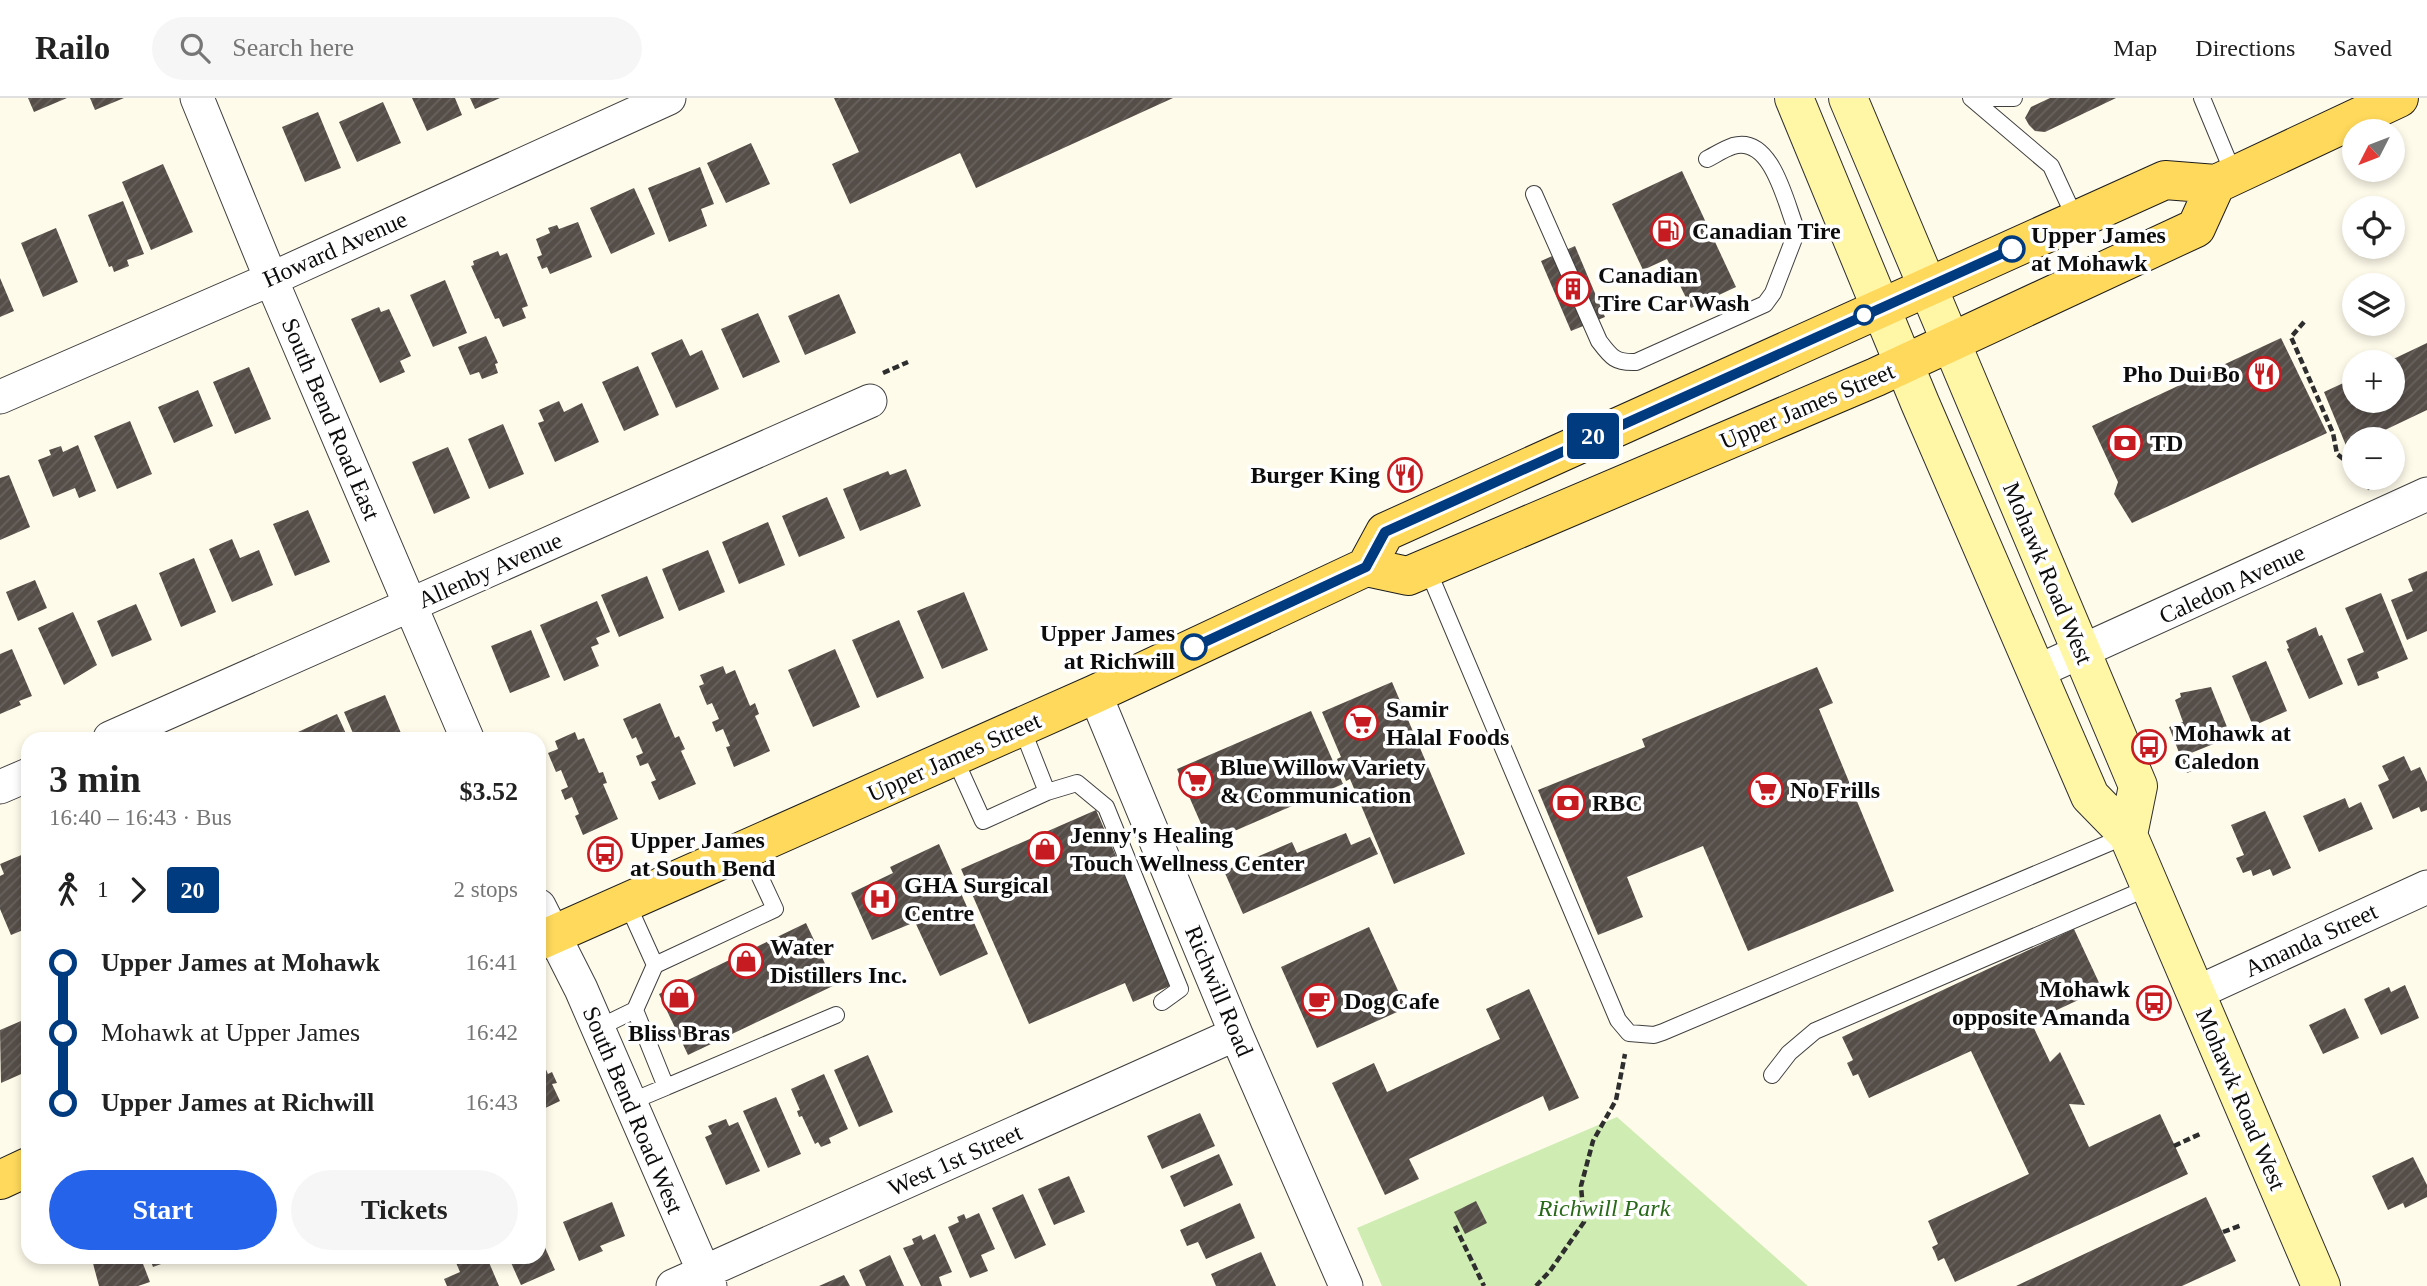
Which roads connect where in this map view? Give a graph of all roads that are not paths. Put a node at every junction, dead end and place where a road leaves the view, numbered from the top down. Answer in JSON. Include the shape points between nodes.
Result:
{"nodes":[{"id":1,"x":197,"y":98,"type":"edge"},
{"id":2,"x":669,"y":98,"type":"edge"},
{"id":3,"x":1794,"y":98,"type":"edge"},
{"id":4,"x":1848,"y":98,"type":"edge"},
{"id":5,"x":1971,"y":98,"type":"edge"},
{"id":6,"x":1986,"y":98,"type":"edge"},
{"id":7,"x":2014,"y":98,"type":"edge"},
{"id":8,"x":2202,"y":98,"type":"edge"},
{"id":9,"x":2399,"y":98,"type":"edge"},
{"id":10,"x":1707,"y":159,"type":"dead end"},
{"id":11,"x":2225,"y":179,"type":"junction"},
{"id":12,"x":1534,"y":194,"type":"dead end"},
{"id":13,"x":2076,"y":220,"type":"junction"},
{"id":14,"x":271,"y":279,"type":"junction"},
{"id":15,"x":1941,"y":314,"type":"junction"},
{"id":16,"x":1892,"y":336,"type":"junction"},
{"id":17,"x":876,"y":387,"type":"road end"},
{"id":18,"x":0,"y":397,"type":"edge"},
{"id":19,"x":2427,"y":495,"type":"edge"},
{"id":20,"x":1422,"y":514,"type":"junction"},
{"id":21,"x":1514,"y":530,"type":"junction"},
{"id":22,"x":1366,"y":567,"type":"junction"},
{"id":23,"x":1427,"y":568,"type":"junction"},
{"id":24,"x":410,"y":605,"type":"junction"},
{"id":25,"x":2081,"y":653,"type":"junction"},
{"id":26,"x":2036,"y":672,"type":"junction"},
{"id":27,"x":1094,"y":694,"type":"junction"},
{"id":28,"x":1021,"y":726,"type":"junction"},
{"id":29,"x":124,"y":732,"type":"edge"},
{"id":30,"x":464,"y":732,"type":"edge"},
{"id":31,"x":954,"y":757,"type":"junction"},
{"id":32,"x":21,"y":778,"type":"edge"},
{"id":33,"x":0,"y":787,"type":"edge"},
{"id":34,"x":1047,"y":792,"type":"junction"},
{"id":35,"x":2128,"y":835,"type":"junction"},
{"id":36,"x":747,"y":849,"type":"junction"},
{"id":37,"x":2150,"y":887,"type":"junction"},
{"id":38,"x":2427,"y":887,"type":"edge"},
{"id":39,"x":627,"y":903,"type":"junction"},
{"id":40,"x":546,"y":926,"type":"edge"},
{"id":41,"x":546,"y":931,"type":"edge"},
{"id":42,"x":654,"y":965,"type":"junction"},
{"id":43,"x":2196,"y":993,"type":"junction"},
{"id":44,"x":1163,"y":1002,"type":"dead end"},
{"id":45,"x":635,"y":1010,"type":"junction"},
{"id":46,"x":836,"y":1015,"type":"dead end"},
{"id":47,"x":598,"y":1028,"type":"junction"},
{"id":48,"x":1236,"y":1034,"type":"junction"},
{"id":49,"x":1772,"y":1075,"type":"dead end"},
{"id":50,"x":666,"y":1087,"type":"junction"},
{"id":51,"x":630,"y":1102,"type":"junction"},
{"id":52,"x":21,"y":1170,"type":"edge"},
{"id":53,"x":0,"y":1180,"type":"edge"},
{"id":54,"x":707,"y":1279,"type":"edge"},
{"id":55,"x":673,"y":1286,"type":"edge"},
{"id":56,"x":1346,"y":1286,"type":"edge"},
{"id":57,"x":2321,"y":1286,"type":"edge"}],
"edges":[{"from":1,"to":14,"type":"street","name":"South Bend Road East"},
{"from":2,"to":14,"type":"street","name":"Howard Avenue"},
{"from":3,"to":16,"type":"main road","name":"Mohawk Road West"},
{"from":4,"to":15,"type":"main road","name":"Mohawk Road West"},
{"from":5,"to":13,"type":"lane","via":[[2051,166]]},
{"from":6,"to":7,"type":"lane"},
{"from":8,"to":11,"type":"lane"},
{"from":9,"to":11,"type":"main road","name":"Upper James Street"},
{"from":10,"to":12,"type":"lane","via":[[1734,146],[1752,146],[1762,152],[1795,226],[1795,236],[1765,304],[1636,362],[1622,363],[1600,341]]},
{"from":11,"to":13,"type":"main road","name":"Upper James Street","via":[[2165,180]]},
{"from":11,"to":15,"type":"main road","name":"Upper James Street","via":[[2196,228]]},
{"from":13,"to":15,"type":"main road","name":"Upper James Street"},
{"from":14,"to":18,"type":"street","name":"Howard Avenue"},
{"from":14,"to":24,"type":"street","name":"South Bend Road East"},
{"from":15,"to":16,"type":"main road","name":"Upper James Street"},
{"from":15,"to":16,"type":"main road","name":"Upper James Street"},
{"from":15,"to":25,"type":"main road","name":"Mohawk Road West"},
{"from":16,"to":20,"type":"main road","name":"Upper James Street"},
{"from":16,"to":21,"type":"main road","name":"Upper James Street"},
{"from":16,"to":26,"type":"main road","name":"Mohawk Road West"},
{"from":17,"to":24,"type":"street","name":"Allenby Avenue"},
{"from":19,"to":25,"type":"street","name":"Caledon Avenue"},
{"from":20,"to":21,"type":"main road","via":[[1462,528]]},
{"from":20,"to":22,"type":"main road","name":"Upper James Street","via":[[1385,532]]},
{"from":21,"to":23,"type":"main road","name":"Upper James Street"},
{"from":22,"to":23,"type":"main road","name":"Upper James Street","via":[[1408,576]]},
{"from":22,"to":27,"type":"main road","name":"Upper James Street"},
{"from":23,"to":35,"type":"lane","via":[[1618,1020],[1629,1033],[1663,1032]]},
{"from":24,"to":29,"type":"street","name":"Allenby Avenue"},
{"from":24,"to":30,"type":"street","name":"South Bend Road East"},
{"from":25,"to":26,"type":"street","name":"Caledon Avenue"},
{"from":25,"to":35,"type":"main road","name":"Mohawk Road West","via":[[2138,786]]},
{"from":26,"to":35,"type":"main road","name":"Mohawk Road West","via":[[2090,796]]},
{"from":27,"to":28,"type":"main road","name":"Upper James Street"},
{"from":27,"to":48,"type":"street","name":"Richwill Road"},
{"from":28,"to":31,"type":"main road","name":"Upper James Street"},
{"from":28,"to":34,"type":"lane"},
{"from":31,"to":34,"type":"lane","via":[[983,821]]},
{"from":31,"to":36,"type":"main road","name":"Upper James Street"},
{"from":32,"to":33,"type":"street"},
{"from":34,"to":44,"type":"lane","via":[[1077,783],[1107,807],[1180,989]]},
{"from":35,"to":37,"type":"main road","name":"Mohawk Road West"},
{"from":36,"to":39,"type":"main road","name":"Upper James Street"},
{"from":36,"to":42,"type":"lane","via":[[775,909]]},
{"from":37,"to":43,"type":"main road","name":"Mohawk Road West"},
{"from":37,"to":49,"type":"lane","via":[[1815,1031]]},
{"from":38,"to":43,"type":"street","name":"Amanda Street"},
{"from":39,"to":40,"type":"main road","name":"Upper James Street"},
{"from":39,"to":42,"type":"lane"},
{"from":41,"to":47,"type":"street","name":"South Bend Road West"},
{"from":42,"to":45,"type":"lane"},
{"from":43,"to":57,"type":"main road","name":"Mohawk Road West"},
{"from":45,"to":47,"type":"lane"},
{"from":45,"to":50,"type":"lane"},
{"from":46,"to":50,"type":"lane"},
{"from":47,"to":51,"type":"street","name":"South Bend Road West"},
{"from":48,"to":54,"type":"street","name":"West 1st Street"},
{"from":48,"to":56,"type":"street","name":"Richwill Road"},
{"from":50,"to":51,"type":"lane"},
{"from":51,"to":54,"type":"street","name":"South Bend Road West"},
{"from":52,"to":53,"type":"main road"},
{"from":54,"to":55,"type":"street","name":"West 1st Street"}]}
